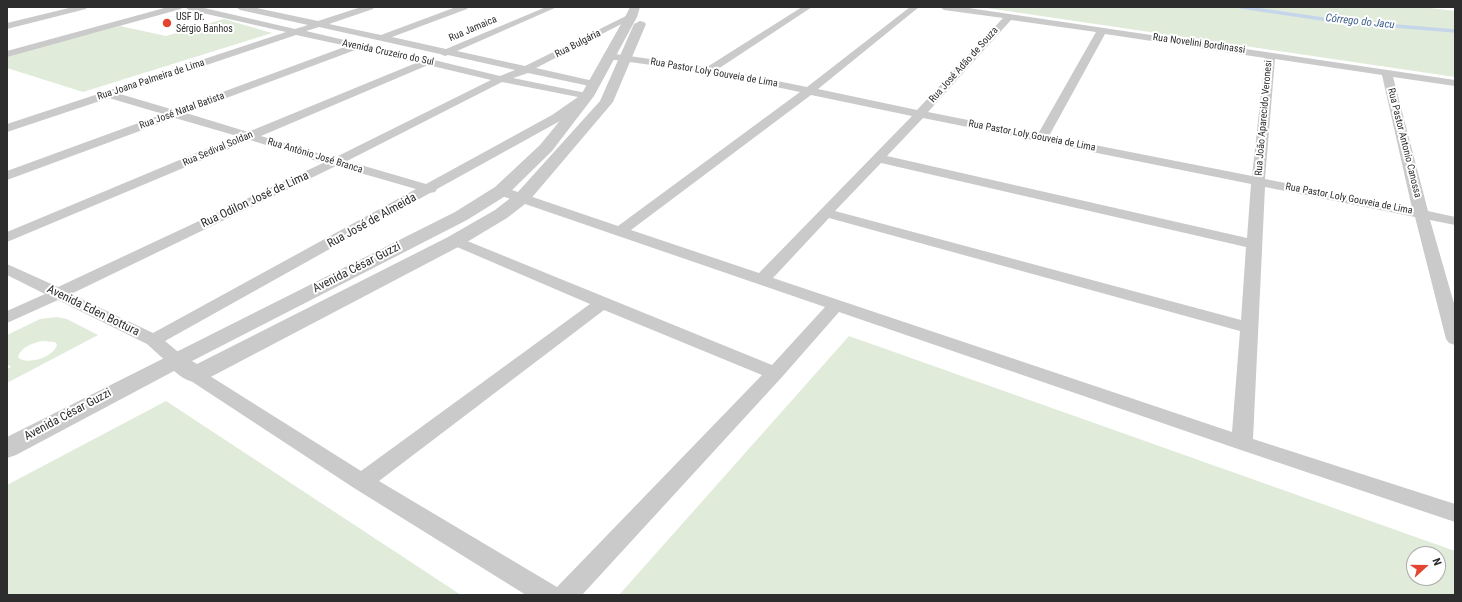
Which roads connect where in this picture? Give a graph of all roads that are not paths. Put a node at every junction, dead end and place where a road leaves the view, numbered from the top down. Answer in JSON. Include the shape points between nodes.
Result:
{"nodes":[{"id":1,"x":83,"y":7,"type":"edge"},
{"id":2,"x":178,"y":7,"type":"edge"},
{"id":3,"x":189,"y":7,"type":"edge"},
{"id":4,"x":240,"y":7,"type":"edge"},
{"id":5,"x":278,"y":7,"type":"edge"},
{"id":6,"x":370,"y":7,"type":"edge"},
{"id":7,"x":464,"y":7,"type":"edge"},
{"id":8,"x":553,"y":7,"type":"edge"},
{"id":9,"x":808,"y":7,"type":"edge"},
{"id":10,"x":915,"y":7,"type":"edge"},
{"id":11,"x":944,"y":7,"type":"edge"},
{"id":12,"x":262,"y":12,"type":"junction"},
{"id":13,"x":637,"y":12,"type":"edge"},
{"id":14,"x":1009,"y":16,"type":"junction"},
{"id":15,"x":318,"y":24,"type":"junction"},
{"id":16,"x":7,"y":26,"type":"edge"},
{"id":17,"x":1102,"y":30,"type":"junction"},
{"id":18,"x":294,"y":32,"type":"junction"},
{"id":19,"x":381,"y":38,"type":"junction"},
{"id":20,"x":357,"y":46,"type":"junction"},
{"id":21,"x":445,"y":53,"type":"junction"},
{"id":22,"x":7,"y":54,"type":"edge"},
{"id":23,"x":1270,"y":55,"type":"junction"},
{"id":24,"x":617,"y":57,"type":"junction"},
{"id":25,"x":429,"y":62,"type":"junction"},
{"id":26,"x":526,"y":70,"type":"junction"},
{"id":27,"x":709,"y":70,"type":"junction"},
{"id":28,"x":1386,"y":72,"type":"junction"},
{"id":29,"x":501,"y":79,"type":"junction"},
{"id":30,"x":1455,"y":83,"type":"edge"},
{"id":31,"x":590,"y":90,"type":"junction"},
{"id":32,"x":809,"y":91,"type":"junction"},
{"id":33,"x":109,"y":94,"type":"junction"},
{"id":34,"x":175,"y":114,"type":"junction"},
{"id":35,"x":920,"y":114,"type":"junction"},
{"id":36,"x":7,"y":128,"type":"edge"},
{"id":37,"x":249,"y":136,"type":"junction"},
{"id":38,"x":1042,"y":138,"type":"junction"},
{"id":39,"x":878,"y":158,"type":"junction"},
{"id":40,"x":335,"y":162,"type":"junction"},
{"id":41,"x":7,"y":176,"type":"edge"},
{"id":42,"x":1258,"y":181,"type":"junction"},
{"id":43,"x":430,"y":189,"type":"junction"},
{"id":44,"x":501,"y":191,"type":"junction"},
{"id":45,"x":523,"y":197,"type":"junction"},
{"id":46,"x":825,"y":213,"type":"junction"},
{"id":47,"x":1421,"y":214,"type":"junction"},
{"id":48,"x":1455,"y":221,"type":"edge"},
{"id":49,"x":621,"y":230,"type":"junction"},
{"id":50,"x":7,"y":237,"type":"edge"},
{"id":51,"x":455,"y":240,"type":"junction"},
{"id":52,"x":1254,"y":244,"type":"junction"},
{"id":53,"x":7,"y":269,"type":"edge"},
{"id":54,"x":763,"y":279,"type":"junction"},
{"id":55,"x":57,"y":294,"type":"junction"},
{"id":56,"x":602,"y":303,"type":"junction"},
{"id":57,"x":836,"y":305,"type":"junction"},
{"id":58,"x":7,"y":318,"type":"edge"},
{"id":59,"x":1249,"y":328,"type":"junction"},
{"id":60,"x":1455,"y":339,"type":"edge"},
{"id":61,"x":153,"y":340,"type":"junction"},
{"id":62,"x":176,"y":360,"type":"junction"},
{"id":63,"x":775,"y":373,"type":"junction"},
{"id":64,"x":195,"y":375,"type":"junction"},
{"id":65,"x":1242,"y":443,"type":"junction"},
{"id":66,"x":7,"y":448,"type":"edge"},
{"id":67,"x":362,"y":482,"type":"junction"},
{"id":68,"x":1455,"y":513,"type":"edge"},
{"id":69,"x":548,"y":595,"type":"edge"},
{"id":70,"x":566,"y":595,"type":"edge"}],
"edges":[{"from":1,"to":16,"type":"street"},
{"from":2,"to":22,"type":"street"},
{"from":3,"to":18,"type":"street","name":"Avenida Cruzeiro do Sul"},
{"from":4,"to":12,"type":"street","name":"Avenida Cruzeiro do Sul"},
{"from":5,"to":12,"type":"street"},
{"from":6,"to":15,"type":"street","name":"Rua Joana Palmeira de Lima"},
{"from":7,"to":19,"type":"street"},
{"from":8,"to":21,"type":"street","name":"Rua Jamaica"},
{"from":9,"to":27,"type":"street"},
{"from":10,"to":32,"type":"street"},
{"from":11,"to":14,"type":"street","name":"Rua Novelini Bordinassi"},
{"from":12,"to":15,"type":"street","name":"Avenida Cruzeiro do Sul"},
{"from":13,"to":24,"type":"street","name":"Avenida César Guzzi"},
{"from":13,"to":24,"type":"street","name":"Avenida César Guzzi"},
{"from":13,"to":26,"type":"street","name":"Rua Bulgária"},
{"from":14,"to":17,"type":"street","name":"Rua Novelini Bordinassi"},
{"from":14,"to":35,"type":"street","name":"Rua José Adão de Souza"},
{"from":15,"to":18,"type":"street","name":"Rua Joana Palmeira de Lima"},
{"from":15,"to":19,"type":"street","name":"Avenida Cruzeiro do Sul"},
{"from":17,"to":23,"type":"street","name":"Rua Novelini Bordinassi"},
{"from":17,"to":38,"type":"street"},
{"from":18,"to":20,"type":"street","name":"Avenida Cruzeiro do Sul"},
{"from":18,"to":33,"type":"street","name":"Rua Joana Palmeira de Lima"},
{"from":19,"to":21,"type":"street","name":"Avenida Cruzeiro do Sul"},
{"from":20,"to":25,"type":"street","name":"Avenida Cruzeiro do Sul"},
{"from":20,"to":34,"type":"street","name":"Rua José Natal Batista"},
{"from":21,"to":26,"type":"street","name":"Avenida Cruzeiro do Sul"},
{"from":23,"to":28,"type":"street","name":"Rua Novelini Bordinassi"},
{"from":23,"to":42,"type":"street","name":"Rua João Aparecido Veronesi"},
{"from":24,"to":27,"type":"street","name":"Rua Pastor Loly Gouveia de Lima"},
{"from":24,"to":31,"type":"street","name":"Avenida César Guzzi"},
{"from":24,"to":45,"type":"street","via":[[606,102]]},
{"from":25,"to":29,"type":"street","name":"Avenida Cruzeiro do Sul"},
{"from":25,"to":37,"type":"street","name":"Rua Sedival Soldan"},
{"from":26,"to":29,"type":"street","name":"Rua Bulgária"},
{"from":26,"to":31,"type":"street","name":"Avenida Cruzeiro do Sul"},
{"from":27,"to":32,"type":"street","name":"Rua Pastor Loly Gouveia de Lima"},
{"from":28,"to":30,"type":"street","name":"Rua Novelini Bordinassi"},
{"from":28,"to":47,"type":"street","name":"Rua Pastor Antonio Canossa"},
{"from":29,"to":31,"type":"street","name":"Avenida Cruzeiro do Sul"},
{"from":29,"to":40,"type":"street","name":"Rua Odilon José de Lima"},
{"from":31,"to":43,"type":"street","name":"Rua José de Almeida","via":[[556,118]]},
{"from":31,"to":44,"type":"street","name":"Avenida César Guzzi","via":[[546,148]]},
{"from":32,"to":35,"type":"street","name":"Rua Pastor Loly Gouveia de Lima"},
{"from":32,"to":49,"type":"street"},
{"from":33,"to":34,"type":"street","name":"Rua Antônio José Branca"},
{"from":33,"to":36,"type":"street","name":"Rua Joana Palmeira de Lima"},
{"from":34,"to":37,"type":"street","name":"Rua Antônio José Branca"},
{"from":34,"to":41,"type":"street","name":"Rua José Natal Batista"},
{"from":35,"to":38,"type":"street","name":"Rua Pastor Loly Gouveia de Lima"},
{"from":35,"to":39,"type":"street","name":"Rua José Adão de Souza"},
{"from":37,"to":40,"type":"street","name":"Rua Antônio José Branca"},
{"from":37,"to":50,"type":"street","name":"Rua Sedival Soldan"},
{"from":38,"to":42,"type":"street","name":"Rua Pastor Loly Gouveia de Lima"},
{"from":39,"to":46,"type":"street","name":"Rua José Adão de Souza"},
{"from":39,"to":52,"type":"street"},
{"from":40,"to":43,"type":"street","name":"Rua Antônio José Branca"},
{"from":40,"to":55,"type":"street","name":"Rua Odilon José de Lima"},
{"from":42,"to":47,"type":"street","name":"Rua Pastor Loly Gouveia de Lima"},
{"from":42,"to":52,"type":"street","name":"Rua João Aparecido Veronesi"},
{"from":43,"to":61,"type":"street","name":"Rua José de Almeida"},
{"from":44,"to":45,"type":"street"},
{"from":44,"to":62,"type":"street","name":"Avenida César Guzzi","via":[[443,225]]},
{"from":45,"to":49,"type":"street"},
{"from":45,"to":51,"type":"street","via":[[501,214]]},
{"from":46,"to":54,"type":"street","name":"Rua José Adão de Souza"},
{"from":46,"to":59,"type":"street"},
{"from":47,"to":48,"type":"street","name":"Rua Pastor Loly Gouveia de Lima"},
{"from":47,"to":60,"type":"street","name":"Rua Pastor Antonio Canossa"},
{"from":49,"to":54,"type":"street"},
{"from":51,"to":56,"type":"street"},
{"from":51,"to":64,"type":"street"},
{"from":52,"to":59,"type":"street","name":"Rua João Aparecido Veronesi"},
{"from":53,"to":55,"type":"street","name":"Avenida Eden Bottura"},
{"from":54,"to":57,"type":"street"},
{"from":55,"to":58,"type":"street","name":"Rua Odilon José de Lima"},
{"from":55,"to":61,"type":"street","name":"Avenida Eden Bottura"},
{"from":56,"to":63,"type":"street"},
{"from":56,"to":67,"type":"street"},
{"from":57,"to":63,"type":"street"},
{"from":57,"to":65,"type":"street"},
{"from":59,"to":65,"type":"street","name":"Rua João Aparecido Veronesi"},
{"from":61,"to":62,"type":"street","name":"Avenida Eden Bottura"},
{"from":62,"to":64,"type":"street"},
{"from":62,"to":66,"type":"street","name":"Avenida César Guzzi"},
{"from":63,"to":70,"type":"street"},
{"from":64,"to":67,"type":"street"},
{"from":65,"to":68,"type":"street"},
{"from":67,"to":69,"type":"street"}]}
